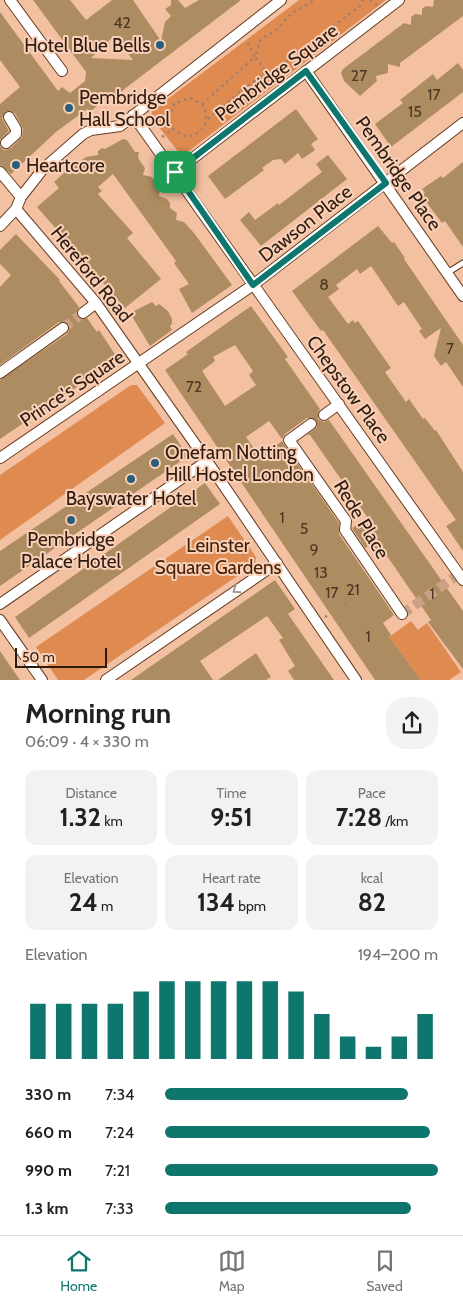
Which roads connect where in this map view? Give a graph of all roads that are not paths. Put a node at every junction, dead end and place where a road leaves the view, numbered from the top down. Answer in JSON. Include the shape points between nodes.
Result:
{"nodes":[{"id":1,"x":10,"y":0,"type":"edge"},
{"id":2,"x":281,"y":0,"type":"edge"},
{"id":3,"x":399,"y":0,"type":"edge"},
{"id":4,"x":62,"y":71,"type":"dead end"},
{"id":5,"x":306,"y":71,"type":"junction"},
{"id":6,"x":133,"y":115,"type":"junction"},
{"id":7,"x":9,"y":117,"type":"dead end"},
{"id":8,"x":463,"y":124,"type":"edge"},
{"id":9,"x":6,"y":143,"type":"dead end"},
{"id":10,"x":0,"y":172,"type":"edge"},
{"id":11,"x":175,"y":172,"type":"junction"},
{"id":12,"x":386,"y":183,"type":"junction"},
{"id":13,"x":20,"y":196,"type":"junction"},
{"id":14,"x":16,"y":209,"type":"junction"},
{"id":15,"x":0,"y":226,"type":"edge"},
{"id":16,"x":463,"y":263,"type":"edge"},
{"id":17,"x":448,"y":273,"type":"junction"},
{"id":18,"x":253,"y":285,"type":"junction"},
{"id":19,"x":463,"y":296,"type":"edge"},
{"id":20,"x":96,"y":303,"type":"junction"},
{"id":21,"x":83,"y":313,"type":"tunnel mouth"},
{"id":22,"x":63,"y":328,"type":"tunnel mouth"},
{"id":23,"x":139,"y":363,"type":"junction"},
{"id":24,"x":0,"y":373,"type":"edge"},
{"id":25,"x":339,"y":404,"type":"junction"},
{"id":26,"x":324,"y":415,"type":"dead end"},
{"id":27,"x":311,"y":424,"type":"dead end"},
{"id":28,"x":0,"y":458,"type":"edge"},
{"id":29,"x":207,"y":461,"type":"junction"},
{"id":30,"x":277,"y":563,"type":"junction"},
{"id":31,"x":463,"y":580,"type":"edge"},
{"id":32,"x":0,"y":604,"type":"edge"},
{"id":33,"x":402,"y":614,"type":"dead end"},
{"id":34,"x":0,"y":620,"type":"edge"},
{"id":35,"x":42,"y":680,"type":"edge"},
{"id":36,"x":106,"y":680,"type":"edge"},
{"id":37,"x":356,"y":680,"type":"edge"}],
"edges":[{"from":1,"to":4,"type":"street"},
{"from":2,"to":6,"type":"street"},
{"from":3,"to":5,"type":"street","name":"Pembridge Square"},
{"from":5,"to":11,"type":"street","name":"Pembridge Square"},
{"from":5,"to":12,"type":"street","name":"Pembridge Place"},
{"from":6,"to":11,"type":"street"},
{"from":6,"to":13,"type":"street","via":[[120,126],[83,134],[43,169]]},
{"from":7,"to":9,"type":"street","via":[[16,134]]},
{"from":8,"to":12,"type":"street","name":"Dawson Place"},
{"from":10,"to":13,"type":"street"},
{"from":11,"to":18,"type":"street","name":"Chepstow Place"},
{"from":12,"to":17,"type":"street","name":"Pembridge Place"},
{"from":12,"to":18,"type":"street","name":"Dawson Place"},
{"from":13,"to":14,"type":"street"},
{"from":14,"to":15,"type":"street"},
{"from":14,"to":20,"type":"street","name":"Hereford Road"},
{"from":16,"to":17,"type":"lane"},
{"from":17,"to":19,"type":"street","name":"Pembridge Place"},
{"from":18,"to":23,"type":"street","name":"Dawson Place"},
{"from":18,"to":25,"type":"street","name":"Chepstow Place"},
{"from":20,"to":21,"type":"street"},
{"from":20,"to":23,"type":"street","name":"Hereford Road"},
{"from":22,"to":24,"type":"street"},
{"from":23,"to":28,"type":"street","name":"Prince's Square"},
{"from":23,"to":29,"type":"street","name":"Prince's Square"},
{"from":25,"to":26,"type":"street"},
{"from":25,"to":31,"type":"street","name":"Chepstow Place"},
{"from":27,"to":33,"type":"street","name":"Rede Place","via":[[289,440],[346,520],[345,530]]},
{"from":29,"to":30,"type":"street","name":"Prince's Square"},
{"from":29,"to":32,"type":"street"},
{"from":30,"to":36,"type":"street","one_way":true},
{"from":30,"to":37,"type":"street"},
{"from":34,"to":35,"type":"street"}]}
